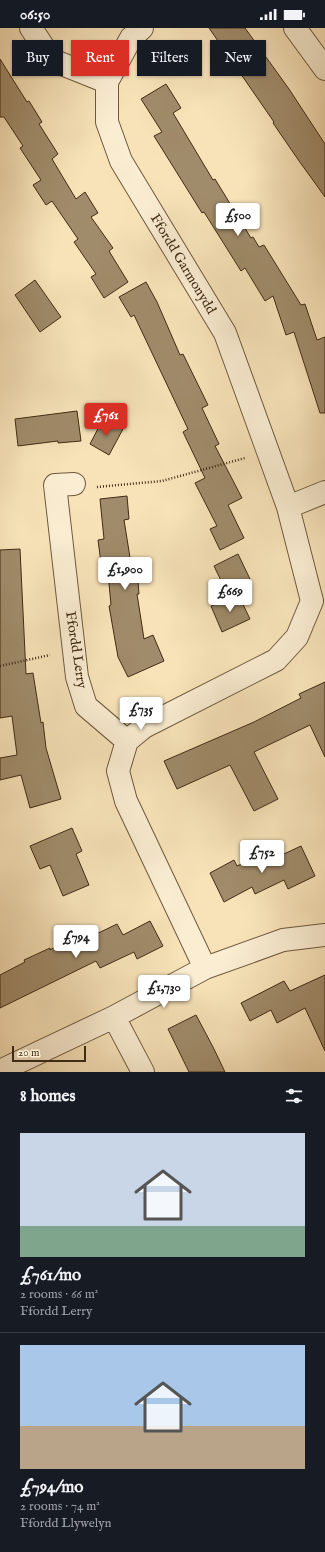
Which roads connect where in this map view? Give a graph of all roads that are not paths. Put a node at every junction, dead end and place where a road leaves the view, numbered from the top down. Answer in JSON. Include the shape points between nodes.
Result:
{"nodes":[{"id":1,"x":31,"y":28,"type":"edge"},
{"id":2,"x":142,"y":28,"type":"edge"},
{"id":3,"x":294,"y":28,"type":"edge"},
{"id":4,"x":325,"y":69,"type":"edge"},
{"id":5,"x":107,"y":82,"type":"junction"},
{"id":6,"x":56,"y":485,"type":"road end"},
{"id":7,"x":325,"y":492,"type":"edge"},
{"id":8,"x":288,"y":507,"type":"junction"},
{"id":9,"x":127,"y":741,"type":"junction"},
{"id":10,"x":325,"y":935,"type":"edge"},
{"id":11,"x":205,"y":968,"type":"junction"},
{"id":12,"x":114,"y":1017,"type":"junction"},
{"id":13,"x":0,"y":1071,"type":"edge"},
{"id":14,"x":143,"y":1072,"type":"edge"}],
"edges":[{"from":1,"to":5,"type":"street","via":[[52,60]]},
{"from":2,"to":5,"type":"street","name":"Ffordd Garmonydd","via":[[131,38]]},
{"from":3,"to":4,"type":"street"},
{"from":5,"to":8,"type":"street","name":"Ffordd Garmonydd","via":[[107,122],[121,161],[224,333]]},
{"from":6,"to":9,"type":"street","name":"Ffordd Lerry","via":[[77,677],[86,706]]},
{"from":7,"to":8,"type":"street"},
{"from":8,"to":9,"type":"street","name":"Ffordd Garmonydd","via":[[312,601],[297,637],[276,660],[144,726]]},
{"from":9,"to":11,"type":"street","via":[[118,771],[126,801]]},
{"from":10,"to":11,"type":"street","via":[[283,940]]},
{"from":11,"to":12,"type":"street"},
{"from":12,"to":13,"type":"street"},
{"from":12,"to":14,"type":"street"}]}
